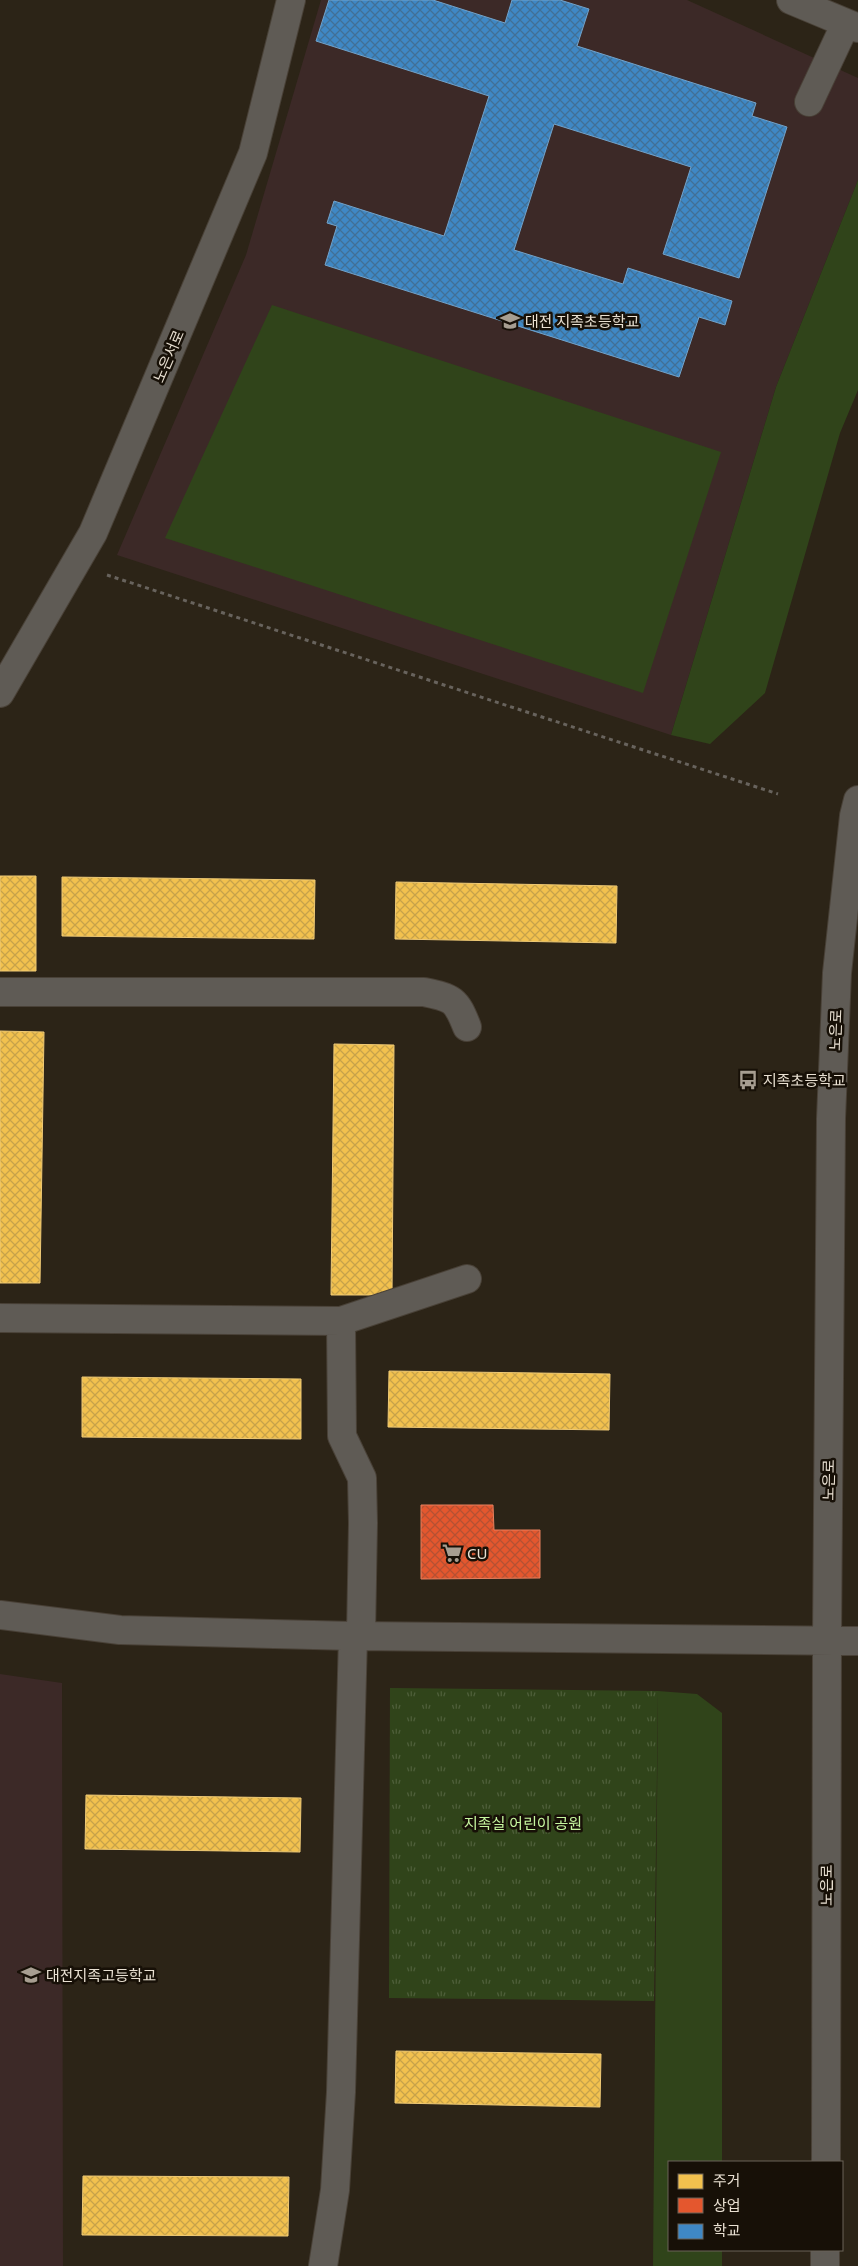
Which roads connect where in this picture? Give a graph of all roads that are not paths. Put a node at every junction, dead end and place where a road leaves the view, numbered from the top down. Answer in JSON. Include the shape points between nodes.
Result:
{"nodes":[{"id":1,"x":291,"y":0,"type":"edge"},
{"id":2,"x":791,"y":0,"type":"edge"},
{"id":3,"x":852,"y":25,"type":"edge"},
{"id":4,"x":809,"y":102,"type":"dead end"},
{"id":5,"x":0,"y":693,"type":"edge"},
{"id":6,"x":858,"y":800,"type":"edge"},
{"id":7,"x":0,"y":992,"type":"edge"},
{"id":8,"x":467,"y":1028,"type":"dead end"},
{"id":9,"x":467,"y":1279,"type":"dead end"},
{"id":10,"x":0,"y":1318,"type":"edge"},
{"id":11,"x":341,"y":1321,"type":"junction"},
{"id":12,"x":0,"y":1615,"type":"edge"},
{"id":13,"x":357,"y":1636,"type":"junction"},
{"id":14,"x":826,"y":1641,"type":"junction"},
{"id":15,"x":858,"y":1641,"type":"edge"},
{"id":16,"x":826,"y":2161,"type":"edge"},
{"id":17,"x":826,"y":2251,"type":"edge"},
{"id":18,"x":324,"y":2266,"type":"edge"},
{"id":19,"x":826,"y":2266,"type":"edge"}],
"edges":[{"from":1,"to":5,"type":"street","name":"노은서로","via":[[250,162],[93,533]]},
{"from":2,"to":3,"type":"street"},
{"from":3,"to":4,"type":"street"},
{"from":6,"to":14,"type":"street","name":"노은로","via":[[837,973],[833,1070]]},
{"from":7,"to":8,"type":"street","via":[[424,992],[447,997],[459,1007]]},
{"from":9,"to":11,"type":"street"},
{"from":10,"to":11,"type":"street"},
{"from":11,"to":13,"type":"street","via":[[342,1436],[362,1478]]},
{"from":12,"to":13,"type":"street","via":[[120,1630]]},
{"from":13,"to":14,"type":"street"},
{"from":13,"to":18,"type":"street","via":[[342,2092]]},
{"from":14,"to":15,"type":"street"},
{"from":14,"to":16,"type":"street","name":"노은로"},
{"from":17,"to":19,"type":"street"}]}
